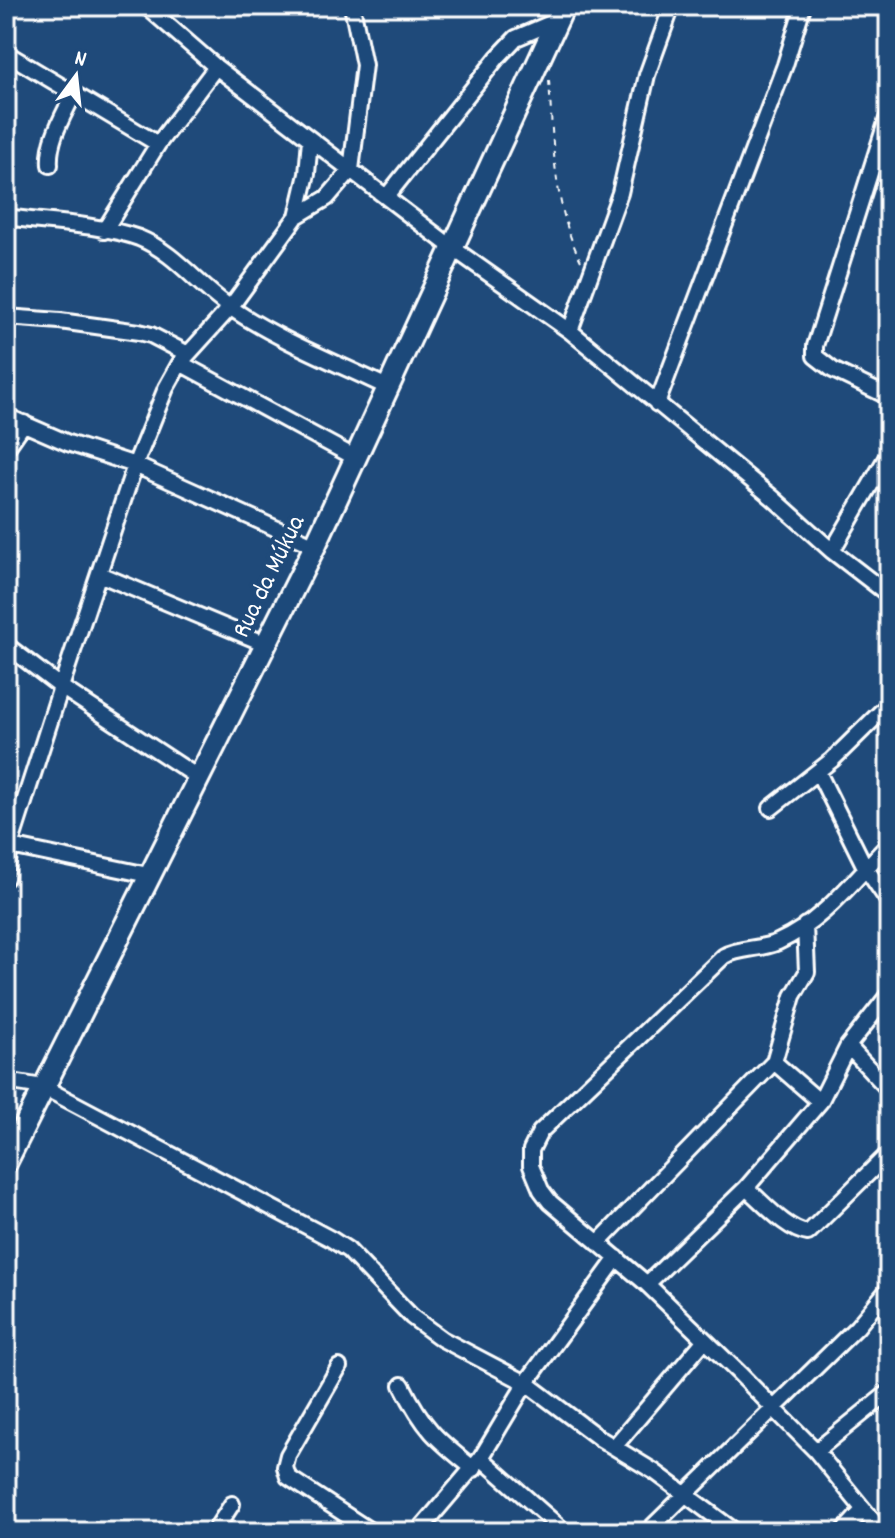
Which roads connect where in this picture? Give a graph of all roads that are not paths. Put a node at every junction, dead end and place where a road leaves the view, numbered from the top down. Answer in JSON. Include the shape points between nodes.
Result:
{"nodes":[{"id":1,"x":146,"y":6,"type":"edge"},
{"id":2,"x":352,"y":6,"type":"edge"},
{"id":3,"x":672,"y":6,"type":"edge"},
{"id":4,"x":803,"y":6,"type":"edge"},
{"id":5,"x":163,"y":12,"type":"edge"},
{"id":6,"x":560,"y":13,"type":"edge"},
{"id":7,"x":6,"y":53,"type":"edge"},
{"id":8,"x":216,"y":67,"type":"junction"},
{"id":9,"x":74,"y":93,"type":"junction"},
{"id":10,"x":889,"y":113,"type":"edge"},
{"id":11,"x":310,"y":139,"type":"junction"},
{"id":12,"x":158,"y":144,"type":"junction"},
{"id":13,"x":50,"y":165,"type":"dead end"},
{"id":14,"x":351,"y":170,"type":"junction"},
{"id":15,"x":387,"y":196,"type":"junction"},
{"id":16,"x":297,"y":216,"type":"junction"},
{"id":17,"x":6,"y":217,"type":"edge"},
{"id":18,"x":104,"y":231,"type":"junction"},
{"id":19,"x":454,"y":249,"type":"junction"},
{"id":20,"x":230,"y":308,"type":"junction"},
{"id":21,"x":6,"y":317,"type":"edge"},
{"id":22,"x":570,"y":331,"type":"junction"},
{"id":23,"x":184,"y":359,"type":"junction"},
{"id":24,"x":389,"y":388,"type":"junction"},
{"id":25,"x":889,"y":397,"type":"edge"},
{"id":26,"x":657,"y":404,"type":"junction"},
{"id":27,"x":6,"y":416,"type":"edge"},
{"id":28,"x":24,"y":423,"type":"junction"},
{"id":29,"x":6,"y":449,"type":"edge"},
{"id":30,"x":889,"y":453,"type":"edge"},
{"id":31,"x":356,"y":458,"type":"junction"},
{"id":32,"x":135,"y":465,"type":"junction"},
{"id":33,"x":315,"y":546,"type":"junction"},
{"id":34,"x":832,"y":551,"type":"junction"},
{"id":35,"x":99,"y":574,"type":"junction"},
{"id":36,"x":889,"y":595,"type":"edge"},
{"id":37,"x":266,"y":644,"type":"junction"},
{"id":38,"x":6,"y":645,"type":"edge"},
{"id":39,"x":61,"y":687,"type":"junction"},
{"id":40,"x":889,"y":704,"type":"edge"},
{"id":41,"x":818,"y":772,"type":"junction"},
{"id":42,"x":199,"y":778,"type":"junction"},
{"id":43,"x":771,"y":808,"type":"dead end"},
{"id":44,"x":889,"y":844,"type":"edge"},
{"id":45,"x":8,"y":845,"type":"edge"},
{"id":46,"x":865,"y":867,"type":"junction"},
{"id":47,"x":148,"y":875,"type":"junction"},
{"id":48,"x":6,"y":878,"type":"edge"},
{"id":49,"x":889,"y":902,"type":"edge"},
{"id":50,"x":805,"y":925,"type":"junction"},
{"id":51,"x":889,"y":994,"type":"edge"},
{"id":52,"x":848,"y":1046,"type":"junction"},
{"id":53,"x":774,"y":1062,"type":"junction"},
{"id":54,"x":6,"y":1081,"type":"edge"},
{"id":55,"x":43,"y":1087,"type":"junction"},
{"id":56,"x":889,"y":1090,"type":"edge"},
{"id":57,"x":820,"y":1102,"type":"junction"},
{"id":58,"x":889,"y":1153,"type":"edge"},
{"id":59,"x":6,"y":1163,"type":"edge"},
{"id":60,"x":746,"y":1188,"type":"junction"},
{"id":61,"x":598,"y":1243,"type":"junction"},
{"id":62,"x":617,"y":1258,"type":"junction"},
{"id":63,"x":647,"y":1284,"type":"junction"},
{"id":64,"x":889,"y":1288,"type":"edge"},
{"id":65,"x":704,"y":1341,"type":"junction"},
{"id":66,"x":339,"y":1367,"type":"dead end"},
{"id":67,"x":526,"y":1383,"type":"junction"},
{"id":68,"x":402,"y":1385,"type":"dead end"},
{"id":69,"x":889,"y":1392,"type":"edge"},
{"id":70,"x":772,"y":1407,"type":"junction"},
{"id":71,"x":614,"y":1447,"type":"junction"},
{"id":72,"x":816,"y":1451,"type":"junction"},
{"id":73,"x":478,"y":1463,"type":"junction"},
{"id":74,"x":687,"y":1495,"type":"junction"},
{"id":75,"x":232,"y":1504,"type":"dead end"},
{"id":76,"x":863,"y":1510,"type":"junction"},
{"id":77,"x":889,"y":1526,"type":"edge"},
{"id":78,"x":421,"y":1531,"type":"edge"},
{"id":79,"x":214,"y":1532,"type":"edge"},
{"id":80,"x":372,"y":1532,"type":"edge"},
{"id":81,"x":565,"y":1532,"type":"edge"},
{"id":82,"x":647,"y":1532,"type":"edge"},
{"id":83,"x":736,"y":1532,"type":"edge"},
{"id":84,"x":843,"y":1532,"type":"edge"},
{"id":85,"x":883,"y":1532,"type":"edge"}],
"edges":[{"from":1,"to":5,"type":"street"},
{"from":2,"to":14,"type":"street","via":[[364,65]]},
{"from":3,"to":22,"type":"street","via":[[647,75],[620,193]]},
{"from":4,"to":26,"type":"street"},
{"from":5,"to":8,"type":"street"},
{"from":6,"to":15,"type":"street","via":[[516,38],[497,58]]},
{"from":6,"to":19,"type":"street","name":"Rua da Múkua"},
{"from":7,"to":9,"type":"street"},
{"from":8,"to":11,"type":"street"},
{"from":8,"to":12,"type":"street"},
{"from":9,"to":12,"type":"street"},
{"from":9,"to":13,"type":"street","via":[[53,139]]},
{"from":10,"to":25,"type":"street","via":[[815,346],[815,356],[825,365]]},
{"from":11,"to":14,"type":"street"},
{"from":11,"to":16,"type":"street"},
{"from":12,"to":18,"type":"street"},
{"from":14,"to":15,"type":"street"},
{"from":14,"to":16,"type":"street","via":[[327,198]]},
{"from":15,"to":19,"type":"street"},
{"from":16,"to":20,"type":"street"},
{"from":17,"to":18,"type":"street"},
{"from":18,"to":20,"type":"street","via":[[164,250]]},
{"from":19,"to":22,"type":"street"},
{"from":19,"to":24,"type":"street","name":"Rua da Múkua"},
{"from":20,"to":23,"type":"street"},
{"from":20,"to":24,"type":"street"},
{"from":21,"to":23,"type":"street","via":[[139,332]]},
{"from":22,"to":26,"type":"street"},
{"from":23,"to":31,"type":"street"},
{"from":23,"to":32,"type":"street","via":[[154,414]]},
{"from":24,"to":31,"type":"street","name":"Rua da Múkua"},
{"from":26,"to":34,"type":"street"},
{"from":27,"to":28,"type":"street"},
{"from":28,"to":29,"type":"street"},
{"from":28,"to":32,"type":"street"},
{"from":30,"to":34,"type":"street"},
{"from":31,"to":33,"type":"street","name":"Rua da Múkua"},
{"from":32,"to":33,"type":"street"},
{"from":32,"to":35,"type":"street"},
{"from":33,"to":37,"type":"street","name":"Rua da Múkua"},
{"from":34,"to":36,"type":"street"},
{"from":35,"to":37,"type":"street"},
{"from":35,"to":39,"type":"street"},
{"from":37,"to":42,"type":"street","name":"Rua da Múkua"},
{"from":38,"to":39,"type":"street"},
{"from":39,"to":42,"type":"street"},
{"from":39,"to":45,"type":"street"},
{"from":40,"to":41,"type":"street"},
{"from":41,"to":43,"type":"street"},
{"from":41,"to":46,"type":"street"},
{"from":42,"to":47,"type":"street","name":"Rua da Múkua"},
{"from":44,"to":46,"type":"street"},
{"from":45,"to":47,"type":"street"},
{"from":45,"to":48,"type":"street"},
{"from":46,"to":49,"type":"street"},
{"from":46,"to":50,"type":"street"},
{"from":47,"to":55,"type":"street","name":"Rua da Múkua"},
{"from":50,"to":53,"type":"street","via":[[807,972],[793,996]]},
{"from":50,"to":61,"type":"street","via":[[775,943],[724,956],[536,1138],[530,1157],[541,1190]]},
{"from":51,"to":52,"type":"street"},
{"from":52,"to":56,"type":"street"},
{"from":52,"to":57,"type":"street"},
{"from":53,"to":57,"type":"street"},
{"from":53,"to":61,"type":"street"},
{"from":54,"to":55,"type":"street"},
{"from":55,"to":59,"type":"street","name":"Rua da Múkua"},
{"from":55,"to":67,"type":"street","via":[[331,1239],[412,1317],[442,1339]]},
{"from":57,"to":60,"type":"street"},
{"from":58,"to":60,"type":"street","via":[[808,1233],[791,1226]]},
{"from":60,"to":63,"type":"street"},
{"from":61,"to":62,"type":"street"},
{"from":62,"to":63,"type":"street"},
{"from":62,"to":67,"type":"street"},
{"from":63,"to":65,"type":"street"},
{"from":64,"to":70,"type":"street","via":[[857,1327]]},
{"from":65,"to":70,"type":"street"},
{"from":65,"to":71,"type":"street"},
{"from":66,"to":80,"type":"street","via":[[285,1467],[288,1477]]},
{"from":67,"to":71,"type":"street"},
{"from":67,"to":73,"type":"street"},
{"from":68,"to":73,"type":"street","via":[[435,1438]]},
{"from":69,"to":72,"type":"street"},
{"from":70,"to":72,"type":"street"},
{"from":70,"to":74,"type":"street"},
{"from":71,"to":74,"type":"street"},
{"from":72,"to":76,"type":"street"},
{"from":73,"to":78,"type":"street"},
{"from":73,"to":81,"type":"street"},
{"from":74,"to":82,"type":"street"},
{"from":74,"to":83,"type":"street"},
{"from":75,"to":79,"type":"street"},
{"from":76,"to":84,"type":"street"},
{"from":76,"to":85,"type":"street"},
{"from":77,"to":85,"type":"street"}]}
